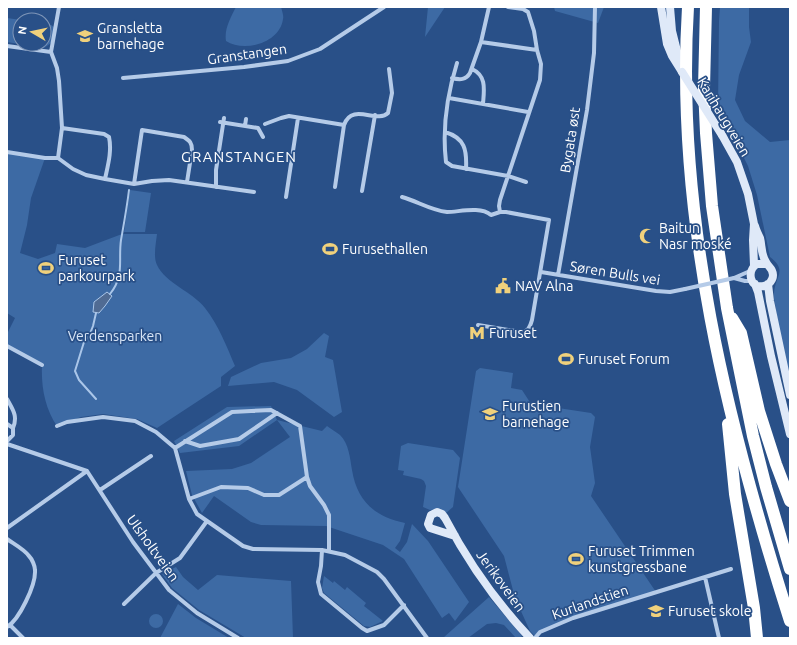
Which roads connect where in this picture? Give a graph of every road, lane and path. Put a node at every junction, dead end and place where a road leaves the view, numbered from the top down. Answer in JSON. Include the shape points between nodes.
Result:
{"nodes":[{"id":1,"x":59,"y":7,"type":"edge"},
{"id":2,"x":384,"y":7,"type":"edge"},
{"id":3,"x":489,"y":7,"type":"edge"},
{"id":4,"x":508,"y":7,"type":"edge"},
{"id":5,"x":595,"y":7,"type":"edge"},
{"id":6,"x":661,"y":7,"type":"edge"},
{"id":7,"x":670,"y":7,"type":"edge"},
{"id":8,"x":688,"y":7,"type":"edge"},
{"id":9,"x":706,"y":7,"type":"edge"},
{"id":10,"x":482,"y":42,"type":"junction"},
{"id":11,"x":52,"y":46,"type":"edge"},
{"id":12,"x":537,"y":50,"type":"junction"},
{"id":13,"x":51,"y":52,"type":"edge"},
{"id":14,"x":457,"y":63,"type":"dead end"},
{"id":15,"x":389,"y":69,"type":"dead end"},
{"id":16,"x":472,"y":69,"type":"junction"},
{"id":17,"x":682,"y":72,"type":"junction"},
{"id":18,"x":123,"y":78,"type":"dead end"},
{"id":19,"x":452,"y":78,"type":"junction"},
{"id":20,"x":448,"y":98,"type":"junction"},
{"id":21,"x":482,"y":104,"type":"junction"},
{"id":22,"x":528,"y":112,"type":"junction"},
{"id":23,"x":374,"y":115,"type":"junction"},
{"id":24,"x":298,"y":118,"type":"junction"},
{"id":25,"x":246,"y":119,"type":"dead end"},
{"id":26,"x":265,"y":124,"type":"dead end"},
{"id":27,"x":344,"y":125,"type":"junction"},
{"id":28,"x":245,"y":126,"type":"junction"},
{"id":29,"x":62,"y":128,"type":"junction"},
{"id":30,"x":445,"y":132,"type":"junction"},
{"id":31,"x":263,"y":137,"type":"dead end"},
{"id":32,"x":7,"y":152,"type":"edge"},
{"id":33,"x":58,"y":158,"type":"junction"},
{"id":34,"x":466,"y":169,"type":"junction"},
{"id":35,"x":508,"y":176,"type":"junction"},
{"id":36,"x":105,"y":179,"type":"junction"},
{"id":37,"x":186,"y":182,"type":"junction"},
{"id":38,"x":526,"y":182,"type":"dead end"},
{"id":39,"x":134,"y":184,"type":"junction"},
{"id":40,"x":216,"y":187,"type":"junction"},
{"id":41,"x":335,"y":187,"type":"dead end"},
{"id":42,"x":362,"y":191,"type":"dead end"},
{"id":43,"x":254,"y":192,"type":"dead end"},
{"id":44,"x":286,"y":197,"type":"dead end"},
{"id":45,"x":402,"y":197,"type":"dead end"},
{"id":46,"x":500,"y":212,"type":"junction"},
{"id":47,"x":754,"y":224,"type":"junction"},
{"id":48,"x":766,"y":264,"type":"junction"},
{"id":49,"x":750,"y":270,"type":"junction"},
{"id":50,"x":541,"y":272,"type":"junction"},
{"id":51,"x":558,"y":275,"type":"junction"},
{"id":52,"x":734,"y":278,"type":"junction"},
{"id":53,"x":751,"y":282,"type":"junction"},
{"id":54,"x":768,"y":284,"type":"junction"},
{"id":55,"x":726,"y":308,"type":"junction"},
{"id":56,"x":478,"y":324,"type":"dead end"},
{"id":57,"x":7,"y":346,"type":"edge"},
{"id":58,"x":42,"y":365,"type":"dead end"},
{"id":59,"x":790,"y":395,"type":"edge"},
{"id":60,"x":727,"y":397,"type":"junction"},
{"id":61,"x":7,"y":399,"type":"edge"},
{"id":62,"x":277,"y":413,"type":"junction"},
{"id":63,"x":7,"y":424,"type":"edge"},
{"id":64,"x":57,"y":426,"type":"dead end"},
{"id":65,"x":13,"y":428,"type":"junction"},
{"id":66,"x":790,"y":434,"type":"edge"},
{"id":67,"x":185,"y":441,"type":"junction"},
{"id":68,"x":7,"y":442,"type":"edge"},
{"id":69,"x":174,"y":448,"type":"junction"},
{"id":70,"x":151,"y":456,"type":"dead end"},
{"id":71,"x":87,"y":471,"type":"junction"},
{"id":72,"x":307,"y":478,"type":"junction"},
{"id":73,"x":100,"y":490,"type":"junction"},
{"id":74,"x":189,"y":499,"type":"junction"},
{"id":75,"x":790,"y":501,"type":"edge"},
{"id":76,"x":207,"y":521,"type":"junction"},
{"id":77,"x":7,"y":528,"type":"edge"},
{"id":78,"x":455,"y":536,"type":"dead end"},
{"id":79,"x":7,"y":539,"type":"edge"},
{"id":80,"x":322,"y":550,"type":"junction"},
{"id":81,"x":329,"y":551,"type":"junction"},
{"id":82,"x":730,"y":569,"type":"dead end"},
{"id":83,"x":790,"y":569,"type":"edge"},
{"id":84,"x":156,"y":573,"type":"junction"},
{"id":85,"x":705,"y":577,"type":"junction"},
{"id":86,"x":124,"y":604,"type":"dead end"},
{"id":87,"x":404,"y":605,"type":"junction"},
{"id":88,"x":790,"y":621,"type":"edge"},
{"id":89,"x":9,"y":626,"type":"edge"},
{"id":90,"x":23,"y":638,"type":"edge"},
{"id":91,"x":238,"y":638,"type":"edge"},
{"id":92,"x":427,"y":638,"type":"edge"},
{"id":93,"x":530,"y":638,"type":"edge"},
{"id":94,"x":535,"y":638,"type":"edge"},
{"id":95,"x":719,"y":638,"type":"edge"},
{"id":96,"x":757,"y":638,"type":"edge"}],
"edges":[{"from":1,"to":11,"type":"street"},
{"from":2,"to":18,"type":"street","name":"Granstangen","via":[[320,49],[288,61]]},
{"from":3,"to":10,"type":"street"},
{"from":4,"to":12,"type":"street","via":[[528,12]]},
{"from":5,"to":51,"type":"street","name":"Bygata øst","via":[[594,53],[587,110]]},
{"from":6,"to":17,"type":"main road","name":"Karihaugveien","via":[[667,44]]},
{"from":7,"to":17,"type":"main road","name":"Karihaugveien","via":[[672,30]]},
{"from":8,"to":60,"type":"highway","via":[[685,68],[690,182],[706,294]]},
{"from":9,"to":55,"type":"highway","via":[[704,88],[707,148]]},
{"from":10,"to":12,"type":"street"},
{"from":10,"to":16,"type":"street"},
{"from":12,"to":22,"type":"street","via":[[541,74]]},
{"from":13,"to":29,"type":"street","via":[[57,68]]},
{"from":14,"to":19,"type":"street"},
{"from":15,"to":23,"type":"street","via":[[392,93],[388,113],[382,116]]},
{"from":16,"to":19,"type":"street","via":[[468,77],[459,80]]},
{"from":16,"to":21,"type":"street","via":[[477,71],[483,80]]},
{"from":17,"to":47,"type":"main road","name":"Karihaugveien","bridge":true,"via":[[733,153],[748,194]]},
{"from":19,"to":20,"type":"street"},
{"from":20,"to":21,"type":"street"},
{"from":20,"to":30,"type":"street"},
{"from":21,"to":22,"type":"street"},
{"from":22,"to":35,"type":"street"},
{"from":23,"to":27,"type":"street","via":[[355,115],[346,120]]},
{"from":23,"to":42,"type":"street"},
{"from":24,"to":26,"type":"street","via":[[289,116]]},
{"from":24,"to":27,"type":"street"},
{"from":24,"to":44,"type":"street"},
{"from":25,"to":28,"type":"street"},
{"from":27,"to":41,"type":"street"},
{"from":28,"to":31,"type":"street","via":[[258,128]]},
{"from":28,"to":40,"type":"street","via":[[223,121],[214,170]]},
{"from":29,"to":33,"type":"street"},
{"from":29,"to":36,"type":"street","via":[[104,134],[109,137],[109,162]]},
{"from":30,"to":34,"type":"street","via":[[455,136],[463,145]]},
{"from":30,"to":34,"type":"street","via":[[446,162]]},
{"from":32,"to":33,"type":"street"},
{"from":33,"to":36,"type":"street","via":[[86,175]]},
{"from":34,"to":35,"type":"street"},
{"from":35,"to":38,"type":"street"},
{"from":35,"to":46,"type":"street","via":[[500,200]]},
{"from":36,"to":39,"type":"street"},
{"from":37,"to":39,"type":"street","via":[[152,181]]},
{"from":37,"to":39,"type":"street","via":[[192,150],[190,140],[142,130]]},
{"from":37,"to":40,"type":"street"},
{"from":40,"to":43,"type":"street"},
{"from":45,"to":46,"type":"street","via":[[448,212]]},
{"from":46,"to":50,"type":"street","via":[[549,220]]},
{"from":47,"to":48,"type":"main road","name":"Karihaugveien"},
{"from":47,"to":49,"type":"main road","name":"Karihaugveien"},
{"from":48,"to":49,"type":"main road","via":[[760,263]]},
{"from":48,"to":54,"type":"main road","name":"Karihaugveien","via":[[772,268],[773,275]]},
{"from":49,"to":52,"type":"street","name":"Søren Bulls vei"},
{"from":49,"to":53,"type":"main road","name":"Karihaugveien"},
{"from":50,"to":51,"type":"street","name":"Søren Bulls vei"},
{"from":50,"to":56,"type":"street","via":[[531,325],[526,331]]},
{"from":51,"to":52,"type":"street","name":"Søren Bulls vei","bridge":true,"via":[[670,292]]},
{"from":52,"to":53,"type":"street","name":"Søren Bulls vei"},
{"from":53,"to":54,"type":"main road","via":[[762,286]]},
{"from":53,"to":66,"type":"main road","name":"Karihaugveien","via":[[758,292]]},
{"from":54,"to":59,"type":"main road","name":"Karihaugveien"},
{"from":55,"to":75,"type":"highway","via":[[741,333],[760,411]]},
{"from":55,"to":83,"type":"highway","via":[[750,424]]},
{"from":57,"to":58,"type":"street"},
{"from":60,"to":88,"type":"highway","via":[[760,525]]},
{"from":60,"to":96,"type":"highway","via":[[735,494]]},
{"from":61,"to":65,"type":"street","via":[[16,420]]},
{"from":62,"to":67,"type":"street","via":[[271,410],[232,412]]},
{"from":62,"to":67,"type":"street","via":[[239,439],[200,446]]},
{"from":62,"to":72,"type":"street","via":[[300,426]]},
{"from":63,"to":65,"type":"street"},
{"from":64,"to":69,"type":"street","via":[[68,422],[103,418],[135,421],[156,432]]},
{"from":65,"to":68,"type":"street","via":[[13,435]]},
{"from":67,"to":69,"type":"street"},
{"from":68,"to":71,"type":"street"},
{"from":69,"to":74,"type":"street"},
{"from":70,"to":73,"type":"street"},
{"from":71,"to":73,"type":"street","name":"Ulsholtveien"},
{"from":71,"to":77,"type":"street"},
{"from":72,"to":74,"type":"street","via":[[279,495],[264,495],[248,488],[221,487]]},
{"from":72,"to":81,"type":"street","via":[[329,515]]},
{"from":73,"to":84,"type":"street","name":"Ulsholtveien"},
{"from":74,"to":76,"type":"street","via":[[197,514]]},
{"from":76,"to":80,"type":"street","via":[[243,546],[253,549]]},
{"from":76,"to":84,"type":"street","via":[[180,558]]},
{"from":78,"to":93,"type":"main road","name":"Jerikoveien","via":[[505,611]]},
{"from":79,"to":89,"type":"street","via":[[30,556],[35,569],[31,589]]},
{"from":80,"to":81,"type":"street"},
{"from":80,"to":87,"type":"street","via":[[318,582],[321,594],[362,628],[367,631],[384,625]]},
{"from":81,"to":87,"type":"street","via":[[345,555],[378,572]]},
{"from":82,"to":85,"type":"street","name":"Kurlandstien"},
{"from":84,"to":86,"type":"street"},
{"from":84,"to":91,"type":"street","name":"Ulsholtveien","via":[[183,602]]},
{"from":85,"to":94,"type":"street","name":"Kurlandstien","via":[[573,618],[540,632]]},
{"from":85,"to":95,"type":"street"},
{"from":87,"to":92,"type":"street"},
{"from":89,"to":90,"type":"street"}]}
